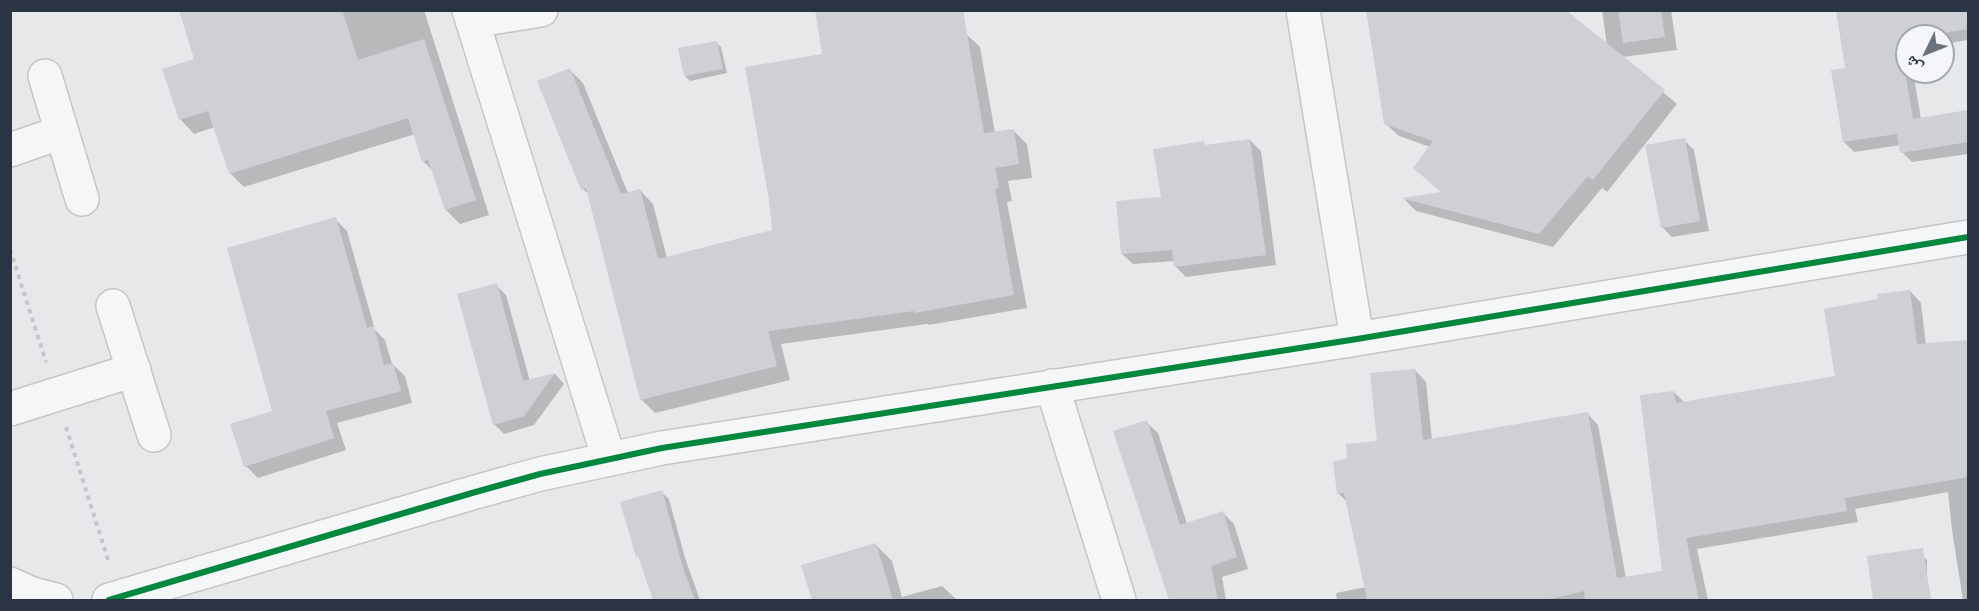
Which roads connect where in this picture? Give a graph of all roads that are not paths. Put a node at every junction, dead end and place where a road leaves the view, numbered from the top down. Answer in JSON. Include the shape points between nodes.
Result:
{"nodes":[{"id":1,"x":541,"y":10,"type":"edge"},
{"id":2,"x":1303,"y":10,"type":"edge"},
{"id":3,"x":471,"y":16,"type":"edge"},
{"id":4,"x":45,"y":76,"type":"dead end"},
{"id":5,"x":62,"y":132,"type":"junction"},
{"id":6,"x":10,"y":150,"type":"edge"},
{"id":7,"x":82,"y":199,"type":"dead end"},
{"id":8,"x":1968,"y":237,"type":"edge"},
{"id":9,"x":113,"y":306,"type":"dead end"},
{"id":10,"x":1357,"y":339,"type":"junction"},
{"id":11,"x":134,"y":370,"type":"junction"},
{"id":12,"x":1052,"y":386,"type":"junction"},
{"id":13,"x":10,"y":409,"type":"edge"},
{"id":14,"x":154,"y":435,"type":"dead end"},
{"id":15,"x":609,"y":459,"type":"junction"},
{"id":16,"x":10,"y":584,"type":"edge"},
{"id":17,"x":56,"y":600,"type":"edge"},
{"id":18,"x":109,"y":600,"type":"edge"},
{"id":19,"x":1119,"y":600,"type":"edge"}],
"edges":[{"from":1,"to":3,"type":"street"},
{"from":2,"to":10,"type":"street"},
{"from":3,"to":15,"type":"street"},
{"from":4,"to":5,"type":"street"},
{"from":5,"to":6,"type":"street"},
{"from":5,"to":7,"type":"street"},
{"from":8,"to":10,"type":"street"},
{"from":9,"to":11,"type":"street"},
{"from":10,"to":12,"type":"street"},
{"from":11,"to":13,"type":"street"},
{"from":11,"to":14,"type":"street"},
{"from":12,"to":15,"type":"street","via":[[717,438]]},
{"from":12,"to":19,"type":"street"},
{"from":15,"to":18,"type":"street","via":[[472,493]]},
{"from":16,"to":17,"type":"street"}]}
